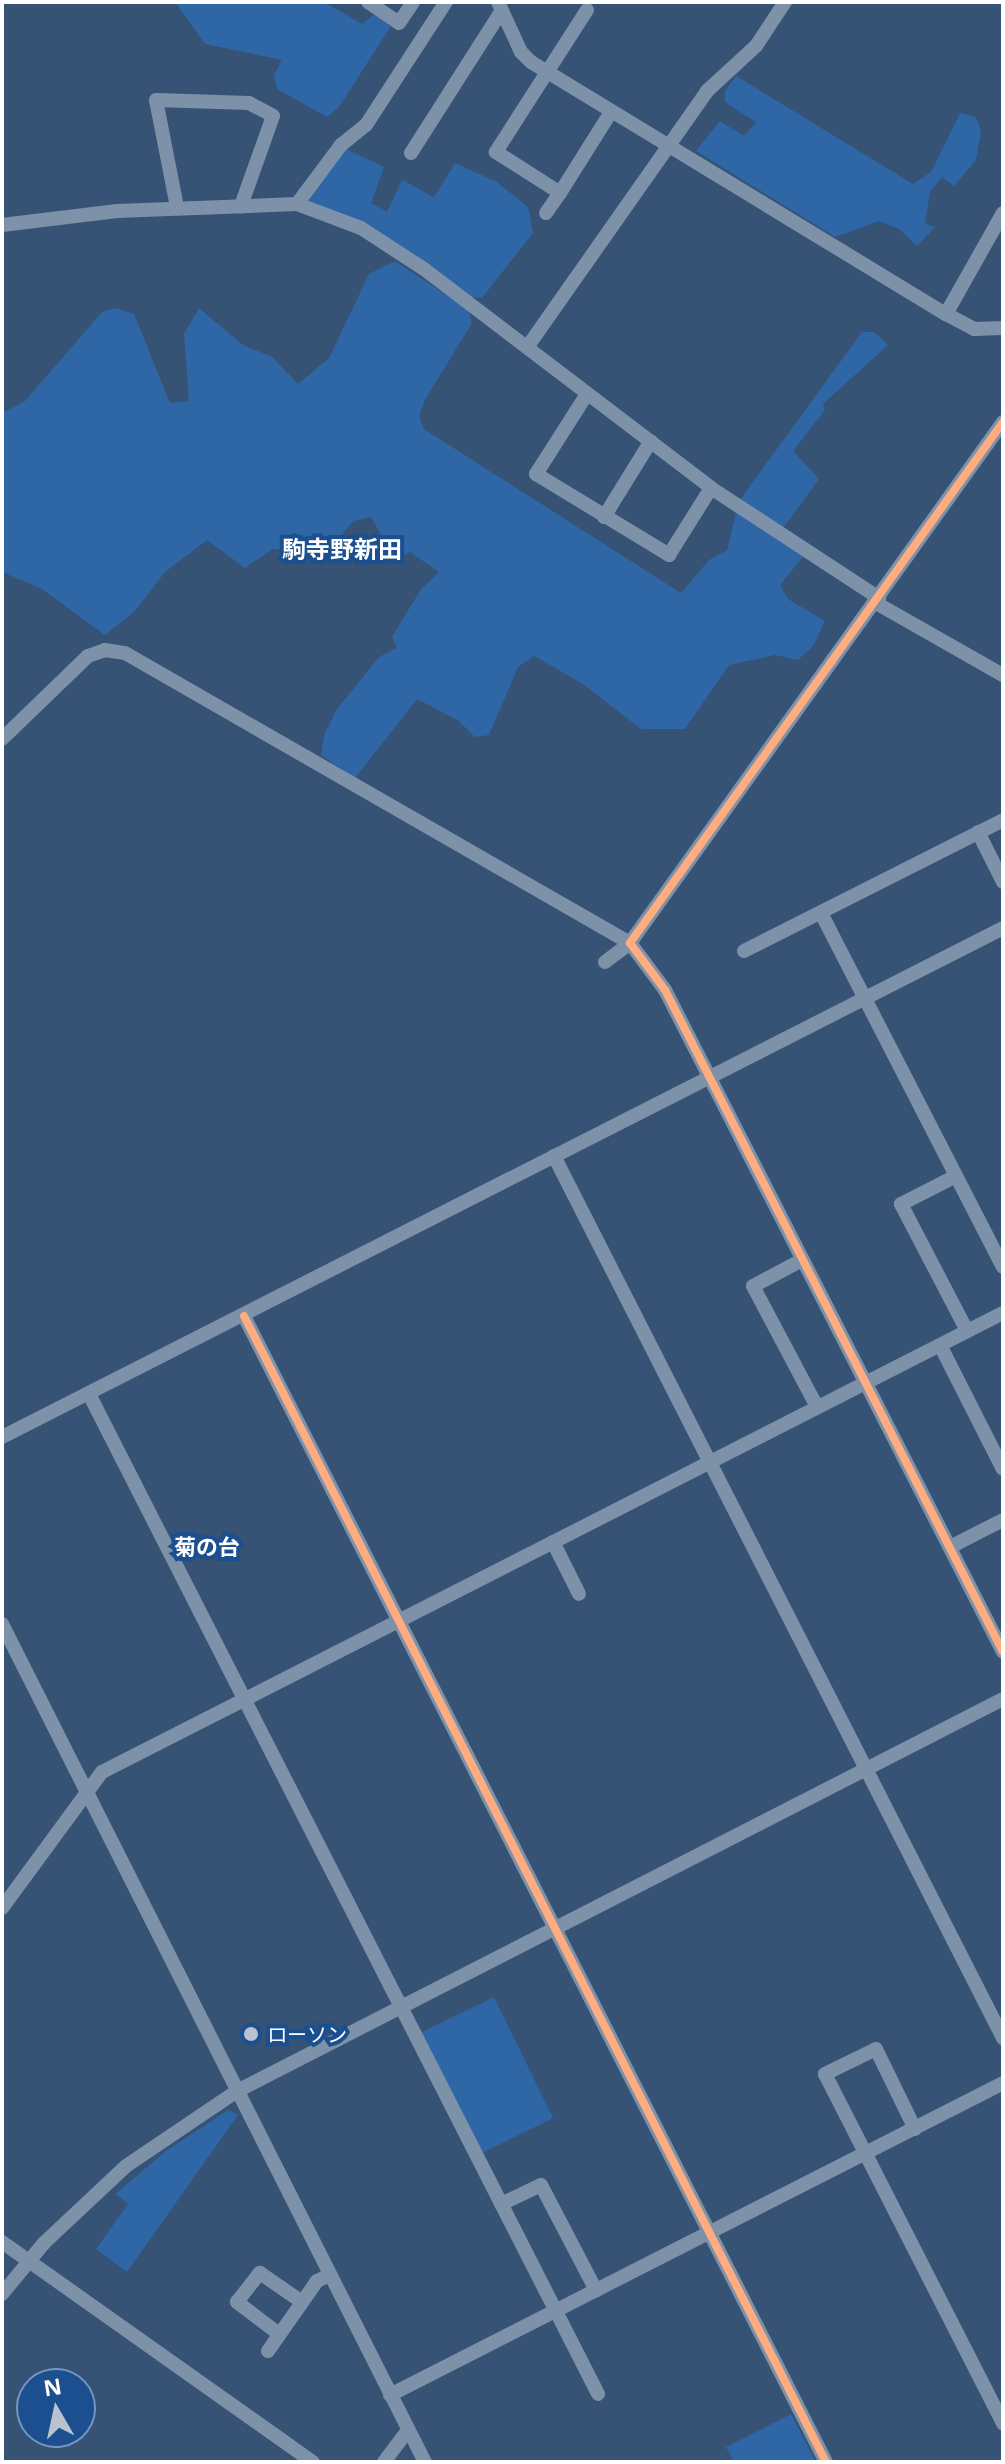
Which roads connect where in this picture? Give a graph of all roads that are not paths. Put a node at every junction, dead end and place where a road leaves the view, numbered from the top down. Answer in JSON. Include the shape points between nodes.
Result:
{"nodes":[{"id":1,"x":368,"y":2,"type":"edge"},
{"id":2,"x":413,"y":2,"type":"edge"},
{"id":3,"x":446,"y":2,"type":"edge"},
{"id":4,"x":785,"y":2,"type":"edge"},
{"id":5,"x":500,"y":6,"type":"edge"},
{"id":6,"x":587,"y":10,"type":"dead end"},
{"id":7,"x":545,"y":71,"type":"junction"},
{"id":8,"x":611,"y":112,"type":"junction"},
{"id":9,"x":672,"y":148,"type":"junction"},
{"id":10,"x":411,"y":153,"type":"dead end"},
{"id":11,"x":560,"y":193,"type":"junction"},
{"id":12,"x":297,"y":204,"type":"junction"},
{"id":13,"x":241,"y":206,"type":"junction"},
{"id":14,"x":177,"y":207,"type":"junction"},
{"id":15,"x":546,"y":213,"type":"dead end"},
{"id":16,"x":1003,"y":213,"type":"edge"},
{"id":17,"x":2,"y":225,"type":"edge"},
{"id":18,"x":946,"y":314,"type":"junction"},
{"id":19,"x":1003,"y":328,"type":"edge"},
{"id":20,"x":528,"y":346,"type":"junction"},
{"id":21,"x":587,"y":394,"type":"junction"},
{"id":22,"x":1003,"y":422,"type":"edge"},
{"id":23,"x":651,"y":441,"type":"junction"},
{"id":24,"x":711,"y":488,"type":"junction"},
{"id":25,"x":604,"y":517,"type":"junction"},
{"id":26,"x":878,"y":600,"type":"junction"},
{"id":27,"x":1003,"y":675,"type":"edge"},
{"id":28,"x":2,"y":739,"type":"edge"},
{"id":29,"x":1003,"y":820,"type":"edge"},
{"id":30,"x":978,"y":832,"type":"junction"},
{"id":31,"x":1003,"y":882,"type":"edge"},
{"id":32,"x":821,"y":913,"type":"junction"},
{"id":33,"x":1003,"y":928,"type":"edge"},
{"id":34,"x":630,"y":943,"type":"junction"},
{"id":35,"x":744,"y":951,"type":"dead end"},
{"id":36,"x":605,"y":962,"type":"dead end"},
{"id":37,"x":865,"y":998,"type":"junction"},
{"id":38,"x":711,"y":1079,"type":"junction"},
{"id":39,"x":554,"y":1156,"type":"junction"},
{"id":40,"x":956,"y":1176,"type":"junction"},
{"id":41,"x":802,"y":1260,"type":"junction"},
{"id":42,"x":1003,"y":1267,"type":"edge"},
{"id":43,"x":1003,"y":1313,"type":"edge"},
{"id":44,"x":244,"y":1316,"type":"junction"},
{"id":45,"x":967,"y":1331,"type":"junction"},
{"id":46,"x":940,"y":1345,"type":"junction"},
{"id":47,"x":866,"y":1383,"type":"junction"},
{"id":48,"x":89,"y":1394,"type":"junction"},
{"id":49,"x":817,"y":1407,"type":"junction"},
{"id":50,"x":2,"y":1437,"type":"edge"},
{"id":51,"x":710,"y":1463,"type":"junction"},
{"id":52,"x":1003,"y":1469,"type":"edge"},
{"id":53,"x":1003,"y":1520,"type":"edge"},
{"id":54,"x":553,"y":1542,"type":"junction"},
{"id":55,"x":950,"y":1547,"type":"junction"},
{"id":56,"x":579,"y":1594,"type":"dead end"},
{"id":57,"x":398,"y":1621,"type":"junction"},
{"id":58,"x":2,"y":1624,"type":"edge"},
{"id":59,"x":1003,"y":1652,"type":"edge"},
{"id":60,"x":243,"y":1698,"type":"junction"},
{"id":61,"x":1003,"y":1699,"type":"edge"},
{"id":62,"x":865,"y":1768,"type":"junction"},
{"id":63,"x":86,"y":1788,"type":"junction"},
{"id":64,"x":2,"y":1908,"type":"edge"},
{"id":65,"x":555,"y":1927,"type":"junction"},
{"id":66,"x":400,"y":2006,"type":"junction"},
{"id":67,"x":1003,"y":2038,"type":"edge"},
{"id":68,"x":1003,"y":2083,"type":"edge"},
{"id":69,"x":237,"y":2091,"type":"junction"},
{"id":70,"x":915,"y":2129,"type":"junction"},
{"id":71,"x":866,"y":2154,"type":"junction"},
{"id":72,"x":501,"y":2204,"type":"junction"},
{"id":73,"x":709,"y":2232,"type":"junction"},
{"id":74,"x":2,"y":2242,"type":"edge"},
{"id":75,"x":29,"y":2260,"type":"junction"},
{"id":76,"x":330,"y":2275,"type":"junction"},
{"id":77,"x":596,"y":2290,"type":"junction"},
{"id":78,"x":2,"y":2294,"type":"edge"},
{"id":79,"x":302,"y":2302,"type":"junction"},
{"id":80,"x":554,"y":2311,"type":"junction"},
{"id":81,"x":279,"y":2334,"type":"junction"},
{"id":82,"x":268,"y":2351,"type":"dead end"},
{"id":83,"x":598,"y":2394,"type":"dead end"},
{"id":84,"x":390,"y":2395,"type":"junction"},
{"id":85,"x":1003,"y":2424,"type":"edge"},
{"id":86,"x":408,"y":2430,"type":"junction"},
{"id":87,"x":313,"y":2462,"type":"edge"},
{"id":88,"x":384,"y":2462,"type":"edge"},
{"id":89,"x":425,"y":2462,"type":"edge"},
{"id":90,"x":826,"y":2462,"type":"edge"}],
"edges":[{"from":1,"to":2,"type":"street","via":[[399,23]]},
{"from":3,"to":12,"type":"street","via":[[366,125],[341,145]]},
{"from":4,"to":9,"type":"street","via":[[756,46],[707,91]]},
{"from":5,"to":7,"type":"street","via":[[521,52]]},
{"from":5,"to":10,"type":"street"},
{"from":6,"to":7,"type":"street"},
{"from":7,"to":8,"type":"street"},
{"from":7,"to":11,"type":"street","via":[[496,152]]},
{"from":8,"to":9,"type":"street"},
{"from":8,"to":11,"type":"street"},
{"from":9,"to":18,"type":"street"},
{"from":9,"to":20,"type":"street"},
{"from":11,"to":15,"type":"street"},
{"from":12,"to":13,"type":"street"},
{"from":12,"to":20,"type":"street","via":[[361,228]]},
{"from":13,"to":14,"type":"street"},
{"from":13,"to":14,"type":"street","via":[[273,116],[249,103],[156,100]]},
{"from":14,"to":17,"type":"street"},
{"from":16,"to":18,"type":"street"},
{"from":18,"to":19,"type":"street","via":[[974,329]]},
{"from":20,"to":21,"type":"street"},
{"from":21,"to":23,"type":"street"},
{"from":21,"to":25,"type":"street","via":[[536,474]]},
{"from":22,"to":26,"type":"street"},
{"from":23,"to":24,"type":"street"},
{"from":23,"to":25,"type":"street"},
{"from":24,"to":25,"type":"street","via":[[669,555]]},
{"from":24,"to":26,"type":"street"},
{"from":26,"to":27,"type":"street"},
{"from":26,"to":34,"type":"street"},
{"from":28,"to":34,"type":"street","via":[[88,656],[105,650],[125,653]]},
{"from":29,"to":30,"type":"street"},
{"from":30,"to":31,"type":"street"},
{"from":30,"to":32,"type":"street"},
{"from":32,"to":35,"type":"street"},
{"from":32,"to":37,"type":"street"},
{"from":33,"to":37,"type":"street"},
{"from":34,"to":36,"type":"street"},
{"from":34,"to":38,"type":"street"},
{"from":37,"to":38,"type":"street"},
{"from":37,"to":40,"type":"street"},
{"from":38,"to":39,"type":"street"},
{"from":38,"to":41,"type":"street"},
{"from":39,"to":44,"type":"street"},
{"from":39,"to":51,"type":"street"},
{"from":40,"to":42,"type":"street"},
{"from":40,"to":45,"type":"street","via":[[901,1204]]},
{"from":41,"to":47,"type":"street"},
{"from":41,"to":49,"type":"street","via":[[753,1286]]},
{"from":43,"to":45,"type":"street"},
{"from":44,"to":48,"type":"street"},
{"from":44,"to":57,"type":"street"},
{"from":45,"to":46,"type":"street"},
{"from":46,"to":47,"type":"street"},
{"from":46,"to":52,"type":"street"},
{"from":47,"to":49,"type":"street"},
{"from":47,"to":55,"type":"street"},
{"from":48,"to":50,"type":"street"},
{"from":48,"to":60,"type":"street"},
{"from":49,"to":51,"type":"street"},
{"from":51,"to":54,"type":"street"},
{"from":51,"to":62,"type":"street"},
{"from":53,"to":55,"type":"street"},
{"from":54,"to":56,"type":"street"},
{"from":54,"to":57,"type":"street"},
{"from":55,"to":59,"type":"street"},
{"from":57,"to":60,"type":"street"},
{"from":57,"to":65,"type":"street"},
{"from":58,"to":63,"type":"street"},
{"from":60,"to":63,"type":"street","via":[[102,1772]]},
{"from":60,"to":66,"type":"street"},
{"from":61,"to":62,"type":"street"},
{"from":62,"to":65,"type":"street"},
{"from":62,"to":67,"type":"street"},
{"from":63,"to":64,"type":"street"},
{"from":63,"to":69,"type":"street"},
{"from":65,"to":66,"type":"street"},
{"from":65,"to":73,"type":"street"},
{"from":66,"to":69,"type":"street"},
{"from":66,"to":72,"type":"street"},
{"from":68,"to":70,"type":"street"},
{"from":69,"to":75,"type":"street","via":[[126,2166]]},
{"from":69,"to":76,"type":"street"},
{"from":70,"to":71,"type":"street"},
{"from":70,"to":71,"type":"street","via":[[876,2049],[825,2074]]},
{"from":71,"to":73,"type":"street"},
{"from":71,"to":85,"type":"street"},
{"from":72,"to":77,"type":"street","via":[[541,2185]]},
{"from":72,"to":80,"type":"street"},
{"from":73,"to":77,"type":"street"},
{"from":73,"to":90,"type":"street"},
{"from":74,"to":75,"type":"street"},
{"from":75,"to":78,"type":"street"},
{"from":75,"to":87,"type":"street"},
{"from":76,"to":79,"type":"street","via":[[317,2281]]},
{"from":76,"to":84,"type":"street"},
{"from":77,"to":80,"type":"street"},
{"from":79,"to":81,"type":"street"},
{"from":79,"to":81,"type":"street","via":[[260,2273],[237,2302]]},
{"from":80,"to":83,"type":"street"},
{"from":80,"to":84,"type":"street"},
{"from":81,"to":82,"type":"street"},
{"from":84,"to":86,"type":"street"},
{"from":86,"to":88,"type":"street"},
{"from":86,"to":89,"type":"street"}]}
